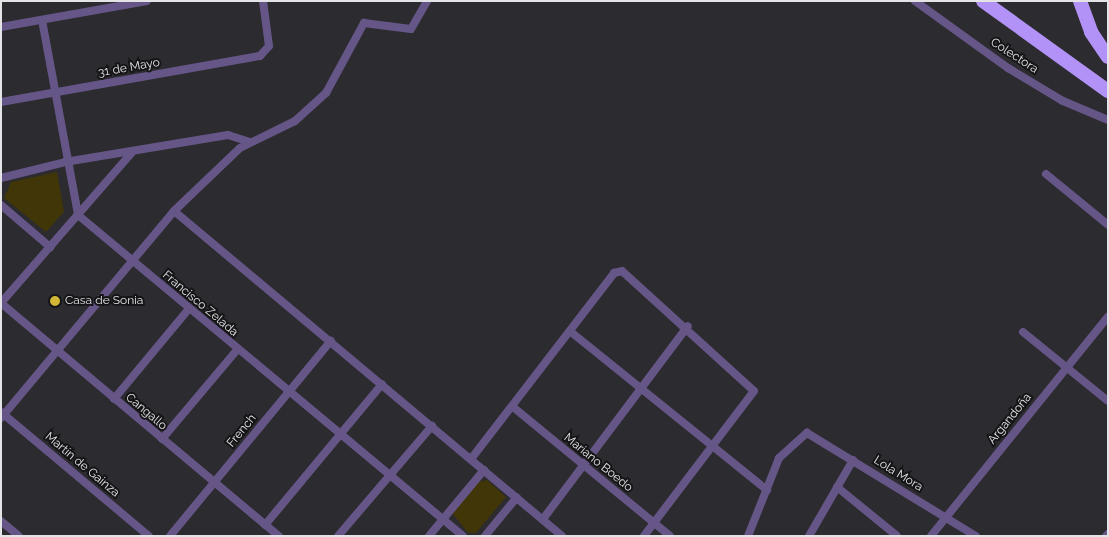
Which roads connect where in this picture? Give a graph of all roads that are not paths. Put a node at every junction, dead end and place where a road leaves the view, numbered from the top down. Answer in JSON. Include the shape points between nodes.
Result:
{"nodes":[{"id":1,"x":146,"y":1,"type":"edge"},
{"id":2,"x":263,"y":1,"type":"edge"},
{"id":3,"x":427,"y":1,"type":"edge"},
{"id":4,"x":915,"y":1,"type":"edge"},
{"id":5,"x":983,"y":1,"type":"edge"},
{"id":6,"x":1080,"y":1,"type":"edge"},
{"id":7,"x":42,"y":20,"type":"junction"},
{"id":8,"x":1,"y":27,"type":"edge"},
{"id":9,"x":1108,"y":57,"type":"edge"},
{"id":10,"x":1108,"y":91,"type":"edge"},
{"id":11,"x":54,"y":92,"type":"junction"},
{"id":12,"x":1,"y":102,"type":"edge"},
{"id":13,"x":1108,"y":120,"type":"edge"},
{"id":14,"x":249,"y":142,"type":"junction"},
{"id":15,"x":133,"y":151,"type":"junction"},
{"id":16,"x":65,"y":162,"type":"junction"},
{"id":17,"x":1046,"y":174,"type":"dead end"},
{"id":18,"x":1,"y":178,"type":"edge"},
{"id":19,"x":1,"y":205,"type":"edge"},
{"id":20,"x":174,"y":211,"type":"junction"},
{"id":21,"x":78,"y":215,"type":"junction"},
{"id":22,"x":1108,"y":225,"type":"edge"},
{"id":23,"x":50,"y":246,"type":"junction"},
{"id":24,"x":131,"y":261,"type":"junction"},
{"id":25,"x":1,"y":303,"type":"edge"},
{"id":26,"x":188,"y":310,"type":"junction"},
{"id":27,"x":1108,"y":317,"type":"edge"},
{"id":28,"x":688,"y":326,"type":"junction"},
{"id":29,"x":570,"y":332,"type":"junction"},
{"id":30,"x":1023,"y":332,"type":"dead end"},
{"id":31,"x":331,"y":342,"type":"junction"},
{"id":32,"x":237,"y":350,"type":"junction"},
{"id":33,"x":57,"y":351,"type":"junction"},
{"id":34,"x":1066,"y":368,"type":"junction"},
{"id":35,"x":382,"y":384,"type":"junction"},
{"id":36,"x":640,"y":386,"type":"junction"},
{"id":37,"x":289,"y":392,"type":"junction"},
{"id":38,"x":114,"y":399,"type":"junction"},
{"id":39,"x":1108,"y":401,"type":"edge"},
{"id":40,"x":513,"y":407,"type":"junction"},
{"id":41,"x":2,"y":415,"type":"edge"},
{"id":42,"x":432,"y":426,"type":"junction"},
{"id":43,"x":340,"y":434,"type":"junction"},
{"id":44,"x":162,"y":439,"type":"junction"},
{"id":45,"x":712,"y":446,"type":"junction"},
{"id":46,"x":471,"y":459,"type":"junction"},
{"id":47,"x":853,"y":460,"type":"junction"},
{"id":48,"x":582,"y":465,"type":"junction"},
{"id":49,"x":484,"y":470,"type":"junction"},
{"id":50,"x":390,"y":475,"type":"junction"},
{"id":51,"x":214,"y":483,"type":"junction"},
{"id":52,"x":837,"y":487,"type":"junction"},
{"id":53,"x":767,"y":490,"type":"junction"},
{"id":54,"x":517,"y":497,"type":"junction"},
{"id":55,"x":946,"y":517,"type":"junction"},
{"id":56,"x":443,"y":519,"type":"junction"},
{"id":57,"x":543,"y":520,"type":"junction"},
{"id":58,"x":1,"y":521,"type":"edge"},
{"id":59,"x":654,"y":523,"type":"junction"},
{"id":60,"x":265,"y":525,"type":"junction"},
{"id":61,"x":19,"y":536,"type":"edge"},
{"id":62,"x":149,"y":536,"type":"edge"},
{"id":63,"x":170,"y":536,"type":"edge"},
{"id":64,"x":278,"y":536,"type":"edge"},
{"id":65,"x":338,"y":536,"type":"edge"},
{"id":66,"x":429,"y":536,"type":"edge"},
{"id":67,"x":463,"y":536,"type":"edge"},
{"id":68,"x":485,"y":536,"type":"edge"},
{"id":69,"x":562,"y":536,"type":"edge"},
{"id":70,"x":644,"y":536,"type":"edge"},
{"id":71,"x":670,"y":536,"type":"edge"},
{"id":72,"x":748,"y":536,"type":"edge"},
{"id":73,"x":809,"y":536,"type":"edge"},
{"id":74,"x":897,"y":536,"type":"edge"},
{"id":75,"x":931,"y":536,"type":"edge"},
{"id":76,"x":976,"y":536,"type":"edge"}],
"edges":[{"from":1,"to":7,"type":"street"},
{"from":2,"to":11,"type":"street","name":"31 de Mayo","via":[[268,46],[260,56]]},
{"from":3,"to":14,"type":"street","via":[[411,29],[364,23],[320,100],[295,121]]},
{"from":4,"to":13,"type":"street","name":"Colectora","via":[[1008,68],[1064,101]]},
{"from":5,"to":10,"type":"highway"},
{"from":6,"to":9,"type":"highway","via":[[1091,32]]},
{"from":7,"to":8,"type":"street"},
{"from":7,"to":11,"type":"street"},
{"from":11,"to":12,"type":"street","name":"31 de Mayo"},
{"from":11,"to":16,"type":"street"},
{"from":14,"to":15,"type":"street","via":[[228,135]]},
{"from":14,"to":20,"type":"street"},
{"from":15,"to":16,"type":"street"},
{"from":15,"to":21,"type":"street"},
{"from":16,"to":18,"type":"street"},
{"from":16,"to":21,"type":"street"},
{"from":17,"to":22,"type":"street"},
{"from":19,"to":23,"type":"street"},
{"from":20,"to":24,"type":"street"},
{"from":20,"to":31,"type":"street"},
{"from":21,"to":23,"type":"street"},
{"from":21,"to":24,"type":"street","name":"Francisco Zelada"},
{"from":23,"to":25,"type":"street"},
{"from":24,"to":26,"type":"street","name":"Francisco Zelada"},
{"from":24,"to":33,"type":"street"},
{"from":25,"to":33,"type":"street","name":"Cangallo"},
{"from":26,"to":32,"type":"street","name":"Francisco Zelada"},
{"from":26,"to":38,"type":"street"},
{"from":27,"to":34,"type":"street","name":"Argandoña"},
{"from":28,"to":29,"type":"street","via":[[617,271]]},
{"from":28,"to":36,"type":"street"},
{"from":28,"to":45,"type":"street","via":[[754,391]]},
{"from":29,"to":36,"type":"street"},
{"from":29,"to":40,"type":"street"},
{"from":30,"to":34,"type":"street"},
{"from":31,"to":35,"type":"street"},
{"from":31,"to":37,"type":"street","name":"French"},
{"from":32,"to":37,"type":"street","name":"Francisco Zelada"},
{"from":32,"to":44,"type":"street"},
{"from":33,"to":38,"type":"street","name":"Cangallo"},
{"from":33,"to":41,"type":"street"},
{"from":34,"to":39,"type":"street"},
{"from":34,"to":55,"type":"street","name":"Argandoña"},
{"from":35,"to":42,"type":"street"},
{"from":35,"to":43,"type":"street"},
{"from":36,"to":45,"type":"street"},
{"from":36,"to":48,"type":"street"},
{"from":37,"to":43,"type":"street","name":"Francisco Zelada"},
{"from":37,"to":51,"type":"street","name":"French"},
{"from":38,"to":44,"type":"street","name":"Cangallo"},
{"from":40,"to":46,"type":"street"},
{"from":40,"to":48,"type":"street","name":"Mariano Boedo"},
{"from":41,"to":62,"type":"street","name":"Martín de Gainza"},
{"from":42,"to":46,"type":"street"},
{"from":42,"to":50,"type":"street"},
{"from":43,"to":50,"type":"street","name":"Francisco Zelada"},
{"from":43,"to":60,"type":"street"},
{"from":44,"to":51,"type":"street","name":"Cangallo"},
{"from":45,"to":53,"type":"street"},
{"from":45,"to":59,"type":"street"},
{"from":46,"to":49,"type":"street"},
{"from":47,"to":52,"type":"street"},
{"from":47,"to":53,"type":"street","name":"Lola Mora","via":[[807,433],[786,448]]},
{"from":47,"to":55,"type":"street","name":"Lola Mora"},
{"from":48,"to":57,"type":"street"},
{"from":48,"to":59,"type":"street","name":"Mariano Boedo"},
{"from":49,"to":54,"type":"street"},
{"from":49,"to":56,"type":"street"},
{"from":50,"to":56,"type":"street","name":"Francisco Zelada"},
{"from":50,"to":65,"type":"street"},
{"from":51,"to":60,"type":"street","name":"Cangallo"},
{"from":51,"to":63,"type":"street","name":"French"},
{"from":52,"to":73,"type":"street"},
{"from":52,"to":74,"type":"street"},
{"from":53,"to":72,"type":"street"},
{"from":54,"to":57,"type":"street"},
{"from":54,"to":68,"type":"street"},
{"from":55,"to":75,"type":"street","name":"Argandoña"},
{"from":55,"to":76,"type":"street","name":"Lola Mora"},
{"from":56,"to":66,"type":"street"},
{"from":56,"to":67,"type":"street","name":"Francisco Zelada"},
{"from":57,"to":69,"type":"street"},
{"from":58,"to":61,"type":"street"},
{"from":59,"to":70,"type":"street"},
{"from":59,"to":71,"type":"street","name":"Mariano Boedo"},
{"from":60,"to":64,"type":"street","name":"Cangallo"}]}
